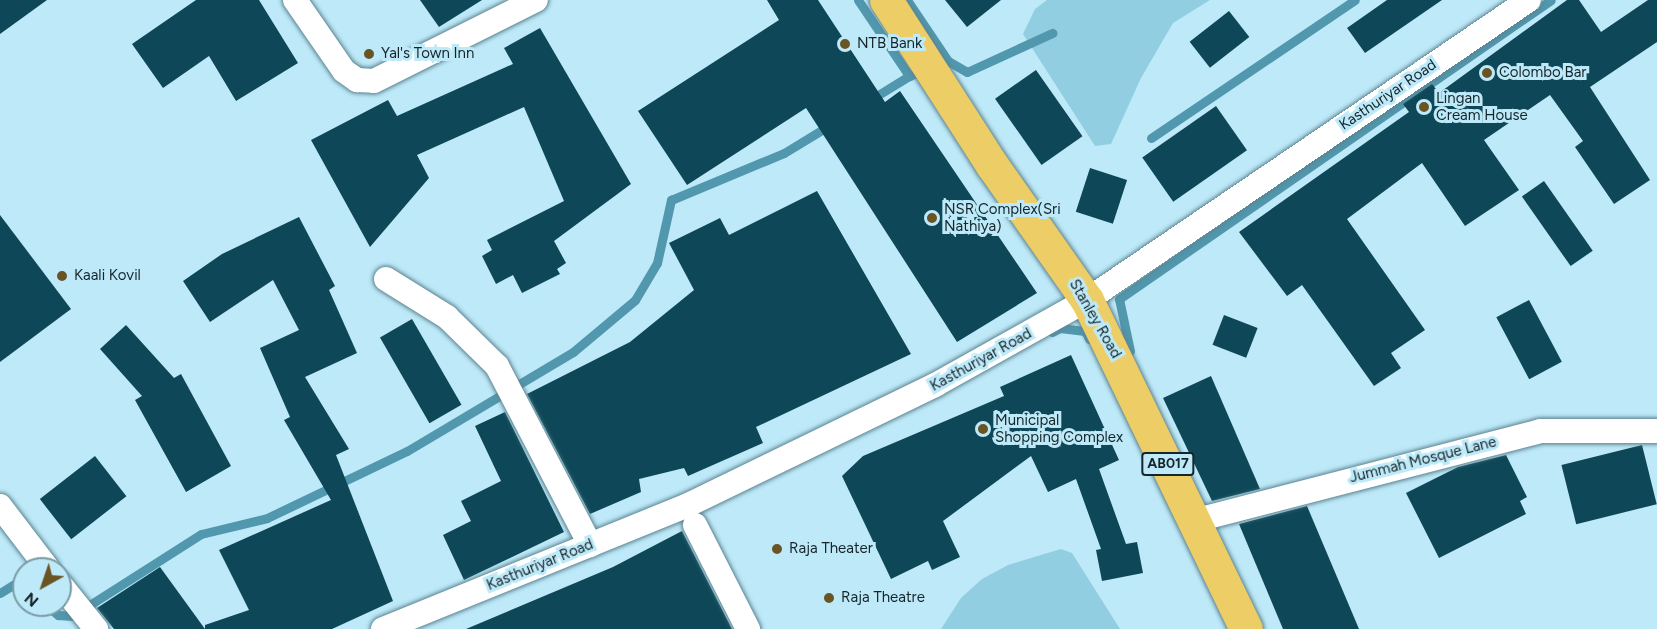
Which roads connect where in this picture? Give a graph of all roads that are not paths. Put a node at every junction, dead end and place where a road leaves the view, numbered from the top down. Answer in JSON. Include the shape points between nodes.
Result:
{"nodes":[{"id":1,"x":295,"y":0,"type":"edge"},
{"id":2,"x":536,"y":0,"type":"edge"},
{"id":3,"x":886,"y":0,"type":"edge"},
{"id":4,"x":1529,"y":0,"type":"edge"},
{"id":5,"x":386,"y":279,"type":"dead end"},
{"id":6,"x":1087,"y":300,"type":"junction"},
{"id":7,"x":1657,"y":431,"type":"edge"},
{"id":8,"x":0,"y":506,"type":"edge"},
{"id":9,"x":1193,"y":521,"type":"junction"},
{"id":10,"x":695,"y":525,"type":"dead end"},
{"id":11,"x":590,"y":545,"type":"junction"},
{"id":12,"x":39,"y":557,"type":"edge"},
{"id":13,"x":72,"y":599,"type":"edge"},
{"id":14,"x":96,"y":629,"type":"edge"},
{"id":15,"x":382,"y":629,"type":"edge"},
{"id":16,"x":748,"y":629,"type":"edge"},
{"id":17,"x":1246,"y":629,"type":"edge"}],
"edges":[{"from":1,"to":2,"type":"street","via":[[344,71],[357,80],[374,81]]},
{"from":3,"to":6,"type":"main road","name":"Stanley Road","number":"AB017","via":[[992,165]]},
{"from":4,"to":6,"type":"street","name":"Kasthuriyar Road"},
{"from":5,"to":11,"type":"street","via":[[447,317],[497,366]]},
{"from":6,"to":9,"type":"main road","name":"Stanley Road","number":"AB017"},
{"from":6,"to":11,"type":"street","name":"Kasthuriyar Road","via":[[935,386],[814,446]]},
{"from":7,"to":9,"type":"street","name":"Jummah Mosque Lane","via":[[1540,430]]},
{"from":8,"to":12,"type":"street"},
{"from":9,"to":17,"type":"main road","name":"Stanley Road","number":"AB017"},
{"from":10,"to":16,"type":"street"},
{"from":11,"to":15,"type":"street","name":"Kasthuriyar Road"},
{"from":13,"to":14,"type":"street"}]}
